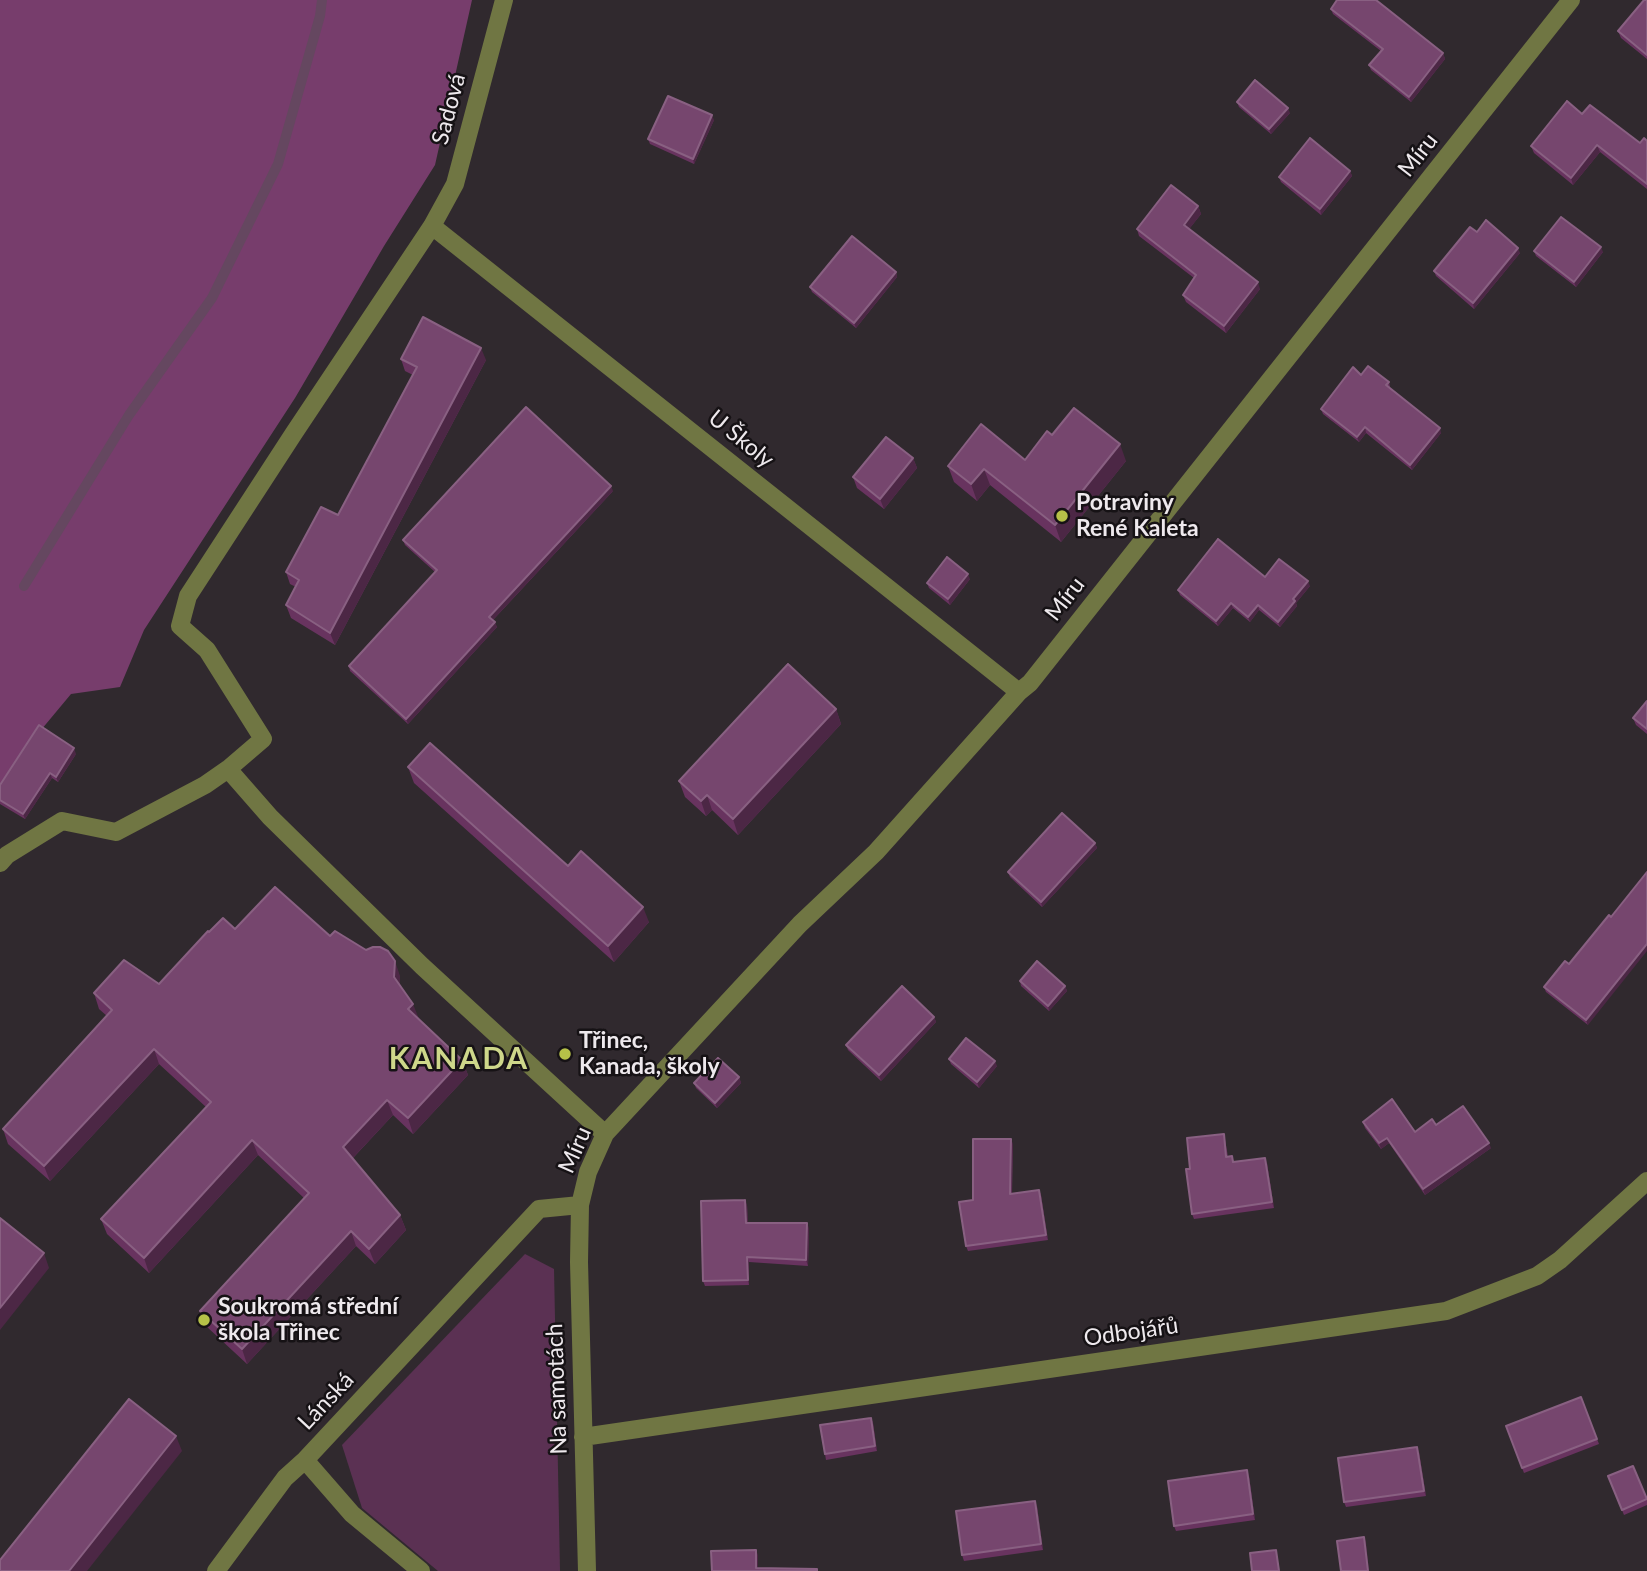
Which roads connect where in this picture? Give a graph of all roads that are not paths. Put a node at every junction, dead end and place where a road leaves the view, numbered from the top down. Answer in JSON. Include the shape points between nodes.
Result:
{"nodes":[{"id":1,"x":504,"y":0,"type":"edge"},
{"id":2,"x":1572,"y":0,"type":"edge"},
{"id":3,"x":432,"y":226,"type":"junction"},
{"id":4,"x":1019,"y":692,"type":"junction"},
{"id":5,"x":228,"y":769,"type":"junction"},
{"id":6,"x":0,"y":863,"type":"edge"},
{"id":7,"x":605,"y":1134,"type":"junction"},
{"id":8,"x":1647,"y":1181,"type":"edge"},
{"id":9,"x":580,"y":1205,"type":"junction"},
{"id":10,"x":583,"y":1437,"type":"junction"},
{"id":11,"x":305,"y":1460,"type":"junction"},
{"id":12,"x":216,"y":1571,"type":"edge"},
{"id":13,"x":421,"y":1571,"type":"edge"},
{"id":14,"x":587,"y":1571,"type":"edge"}],
"edges":[{"from":1,"to":3,"type":"street","name":"Sadová","via":[[454,184]]},
{"from":2,"to":4,"type":"street","name":"Míru"},
{"from":3,"to":4,"type":"street","name":"U Školy"},
{"from":3,"to":5,"type":"street","name":"Sadová","via":[[188,596],[180,626],[207,650],[264,739]]},
{"from":4,"to":7,"type":"street","name":"Míru","via":[[876,852],[800,924]]},
{"from":5,"to":6,"type":"street","via":[[116,832],[62,821]]},
{"from":5,"to":7,"type":"street","via":[[270,817],[422,967]]},
{"from":7,"to":9,"type":"street","name":"Míru"},
{"from":8,"to":10,"type":"street","name":"Odbojářů","via":[[1537,1276],[1446,1311]]},
{"from":9,"to":10,"type":"street","name":"Na samotách"},
{"from":9,"to":11,"type":"street","name":"Lánská","via":[[539,1209]]},
{"from":10,"to":14,"type":"street","name":"Na samotách"},
{"from":11,"to":12,"type":"street","name":"Lánská","via":[[285,1478]]},
{"from":11,"to":13,"type":"street","via":[[352,1514]]}]}
